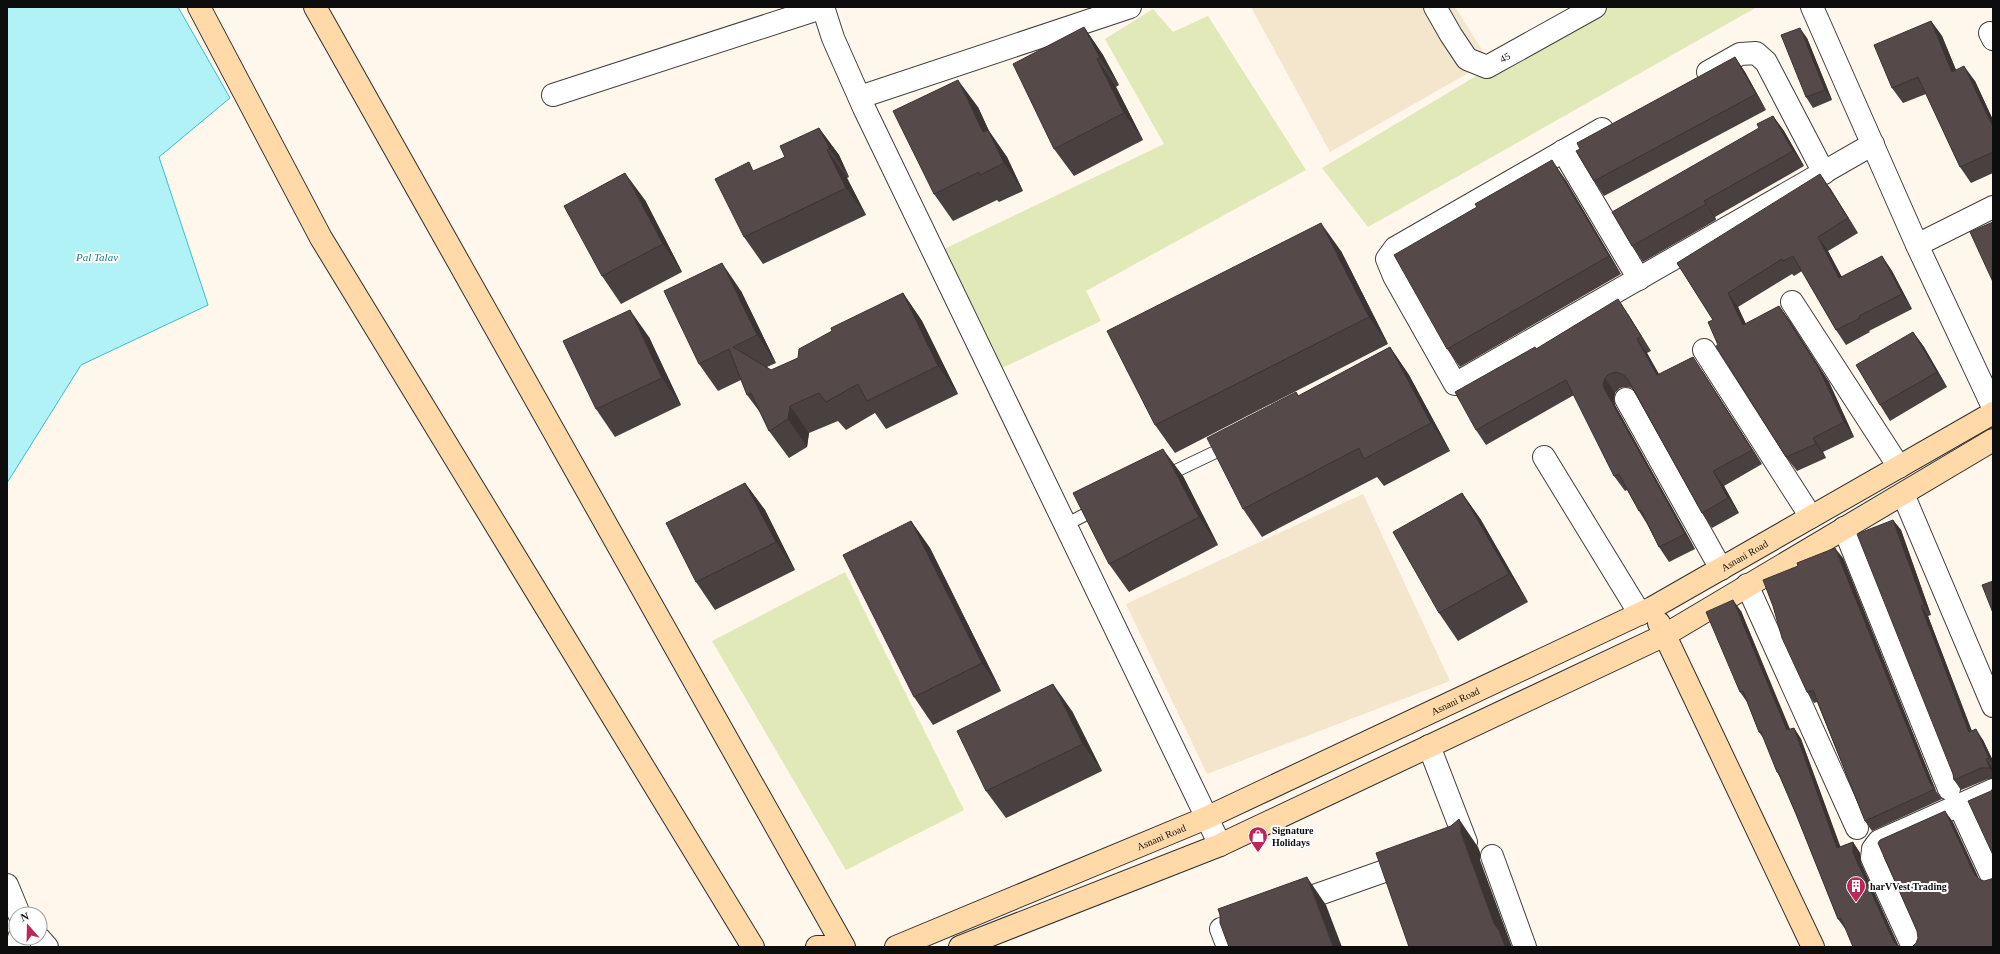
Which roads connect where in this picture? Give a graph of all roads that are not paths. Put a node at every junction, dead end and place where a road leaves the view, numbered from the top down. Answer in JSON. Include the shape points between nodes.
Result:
{"nodes":[{"id":1,"x":199,"y":7,"type":"edge"},
{"id":2,"x":315,"y":7,"type":"edge"},
{"id":3,"x":823,"y":7,"type":"edge"},
{"id":4,"x":1130,"y":7,"type":"edge"},
{"id":5,"x":1435,"y":7,"type":"edge"},
{"id":6,"x":1595,"y":7,"type":"edge"},
{"id":7,"x":1812,"y":7,"type":"edge"},
{"id":8,"x":1570,"y":13,"type":"edge"},
{"id":9,"x":1692,"y":80,"type":"edge"},
{"id":10,"x":553,"y":95,"type":"dead end"},
{"id":11,"x":860,"y":97,"type":"junction"},
{"id":12,"x":1618,"y":121,"type":"edge"},
{"id":13,"x":1873,"y":144,"type":"junction"},
{"id":14,"x":1564,"y":151,"type":"junction"},
{"id":15,"x":1824,"y":173,"type":"junction"},
{"id":16,"x":1993,"y":207,"type":"edge"},
{"id":17,"x":1917,"y":245,"type":"junction"},
{"id":18,"x":1639,"y":279,"type":"junction"},
{"id":19,"x":1792,"y":302,"type":"dead end"},
{"id":20,"x":1704,"y":350,"type":"dead end"},
{"id":21,"x":1626,"y":399,"type":"dead end"},
{"id":22,"x":1993,"y":407,"type":"edge"},
{"id":23,"x":1993,"y":413,"type":"edge"},
{"id":24,"x":1993,"y":440,"type":"edge"},
{"id":25,"x":1237,"y":441,"type":"edge"},
{"id":26,"x":1544,"y":457,"type":"dead end"},
{"id":27,"x":1899,"y":467,"type":"junction"},
{"id":28,"x":1151,"y":483,"type":"edge"},
{"id":29,"x":1903,"y":494,"type":"junction"},
{"id":30,"x":1108,"y":504,"type":"edge"},
{"id":31,"x":1811,"y":517,"type":"junction"},
{"id":32,"x":1065,"y":524,"type":"junction"},
{"id":33,"x":1844,"y":528,"type":"junction"},
{"id":34,"x":1721,"y":569,"type":"junction"},
{"id":35,"x":1747,"y":585,"type":"junction"},
{"id":36,"x":1646,"y":611,"type":"junction"},
{"id":37,"x":1665,"y":635,"type":"junction"},
{"id":38,"x":1993,"y":706,"type":"edge"},
{"id":39,"x":1429,"y":746,"type":"junction"},
{"id":40,"x":1993,"y":790,"type":"edge"},
{"id":41,"x":1954,"y":797,"type":"junction"},
{"id":42,"x":1206,"y":818,"type":"junction"},
{"id":43,"x":1857,"y":828,"type":"dead end"},
{"id":44,"x":1220,"y":845,"type":"junction"},
{"id":45,"x":1492,"y":856,"type":"dead end"},
{"id":46,"x":1993,"y":879,"type":"edge"},
{"id":47,"x":7,"y":885,"type":"edge"},
{"id":48,"x":16,"y":906,"type":"edge"},
{"id":49,"x":752,"y":947,"type":"edge"},
{"id":50,"x":817,"y":947,"type":"edge"},
{"id":51,"x":825,"y":947,"type":"edge"},
{"id":52,"x":844,"y":947,"type":"edge"},
{"id":53,"x":896,"y":947,"type":"edge"},
{"id":54,"x":960,"y":947,"type":"edge"},
{"id":55,"x":1228,"y":947,"type":"edge"},
{"id":56,"x":1525,"y":947,"type":"edge"},
{"id":57,"x":1813,"y":947,"type":"edge"},
{"id":58,"x":1912,"y":947,"type":"edge"}],
"edges":[{"from":1,"to":49,"type":"street","via":[[321,238]]},
{"from":2,"to":52,"type":"street"},
{"from":3,"to":10,"type":"street"},
{"from":3,"to":11,"type":"street","via":[[833,38]]},
{"from":4,"to":11,"type":"street"},
{"from":5,"to":8,"type":"street","name":"45","via":[[1467,59],[1488,67]]},
{"from":6,"to":8,"type":"street","name":"45"},
{"from":7,"to":13,"type":"street"},
{"from":9,"to":15,"type":"street","via":[[1740,54],[1756,53],[1766,62]]},
{"from":11,"to":32,"type":"street"},
{"from":12,"to":14,"type":"street"},
{"from":13,"to":15,"type":"street"},
{"from":13,"to":17,"type":"street"},
{"from":14,"to":18,"type":"street"},
{"from":14,"to":18,"type":"street","via":[[1395,248],[1387,259],[1455,384]]},
{"from":15,"to":18,"type":"street"},
{"from":16,"to":17,"type":"street"},
{"from":17,"to":22,"type":"street"},
{"from":19,"to":27,"type":"street"},
{"from":20,"to":31,"type":"street"},
{"from":21,"to":34,"type":"street"},
{"from":23,"to":27,"type":"street","name":"Asnani Road"},
{"from":24,"to":29,"type":"street"},
{"from":25,"to":28,"type":"lane"},
{"from":26,"to":36,"type":"street"},
{"from":27,"to":31,"type":"street","name":"Asnani Road"},
{"from":29,"to":33,"type":"street"},
{"from":29,"to":38,"type":"street"},
{"from":30,"to":32,"type":"lane"},
{"from":31,"to":34,"type":"street","name":"Asnani Road"},
{"from":32,"to":42,"type":"street"},
{"from":33,"to":35,"type":"street"},
{"from":33,"to":41,"type":"street"},
{"from":34,"to":36,"type":"street","name":"Asnani Road"},
{"from":35,"to":37,"type":"street"},
{"from":35,"to":43,"type":"street"},
{"from":36,"to":37,"type":"street"},
{"from":36,"to":42,"type":"street","name":"Asnani Road"},
{"from":37,"to":39,"type":"street"},
{"from":37,"to":57,"type":"street"},
{"from":39,"to":44,"type":"street"},
{"from":39,"to":55,"type":"street","via":[[1466,842],[1221,929]]},
{"from":40,"to":41,"type":"street"},
{"from":41,"to":46,"type":"street"},
{"from":41,"to":58,"type":"street","via":[[1879,841],[1873,849],[1872,858]]},
{"from":42,"to":44,"type":"street"},
{"from":42,"to":53,"type":"street","name":"Asnani Road"},
{"from":44,"to":54,"type":"street"},
{"from":45,"to":56,"type":"street"},
{"from":47,"to":48,"type":"street"},
{"from":50,"to":51,"type":"street"}]}
